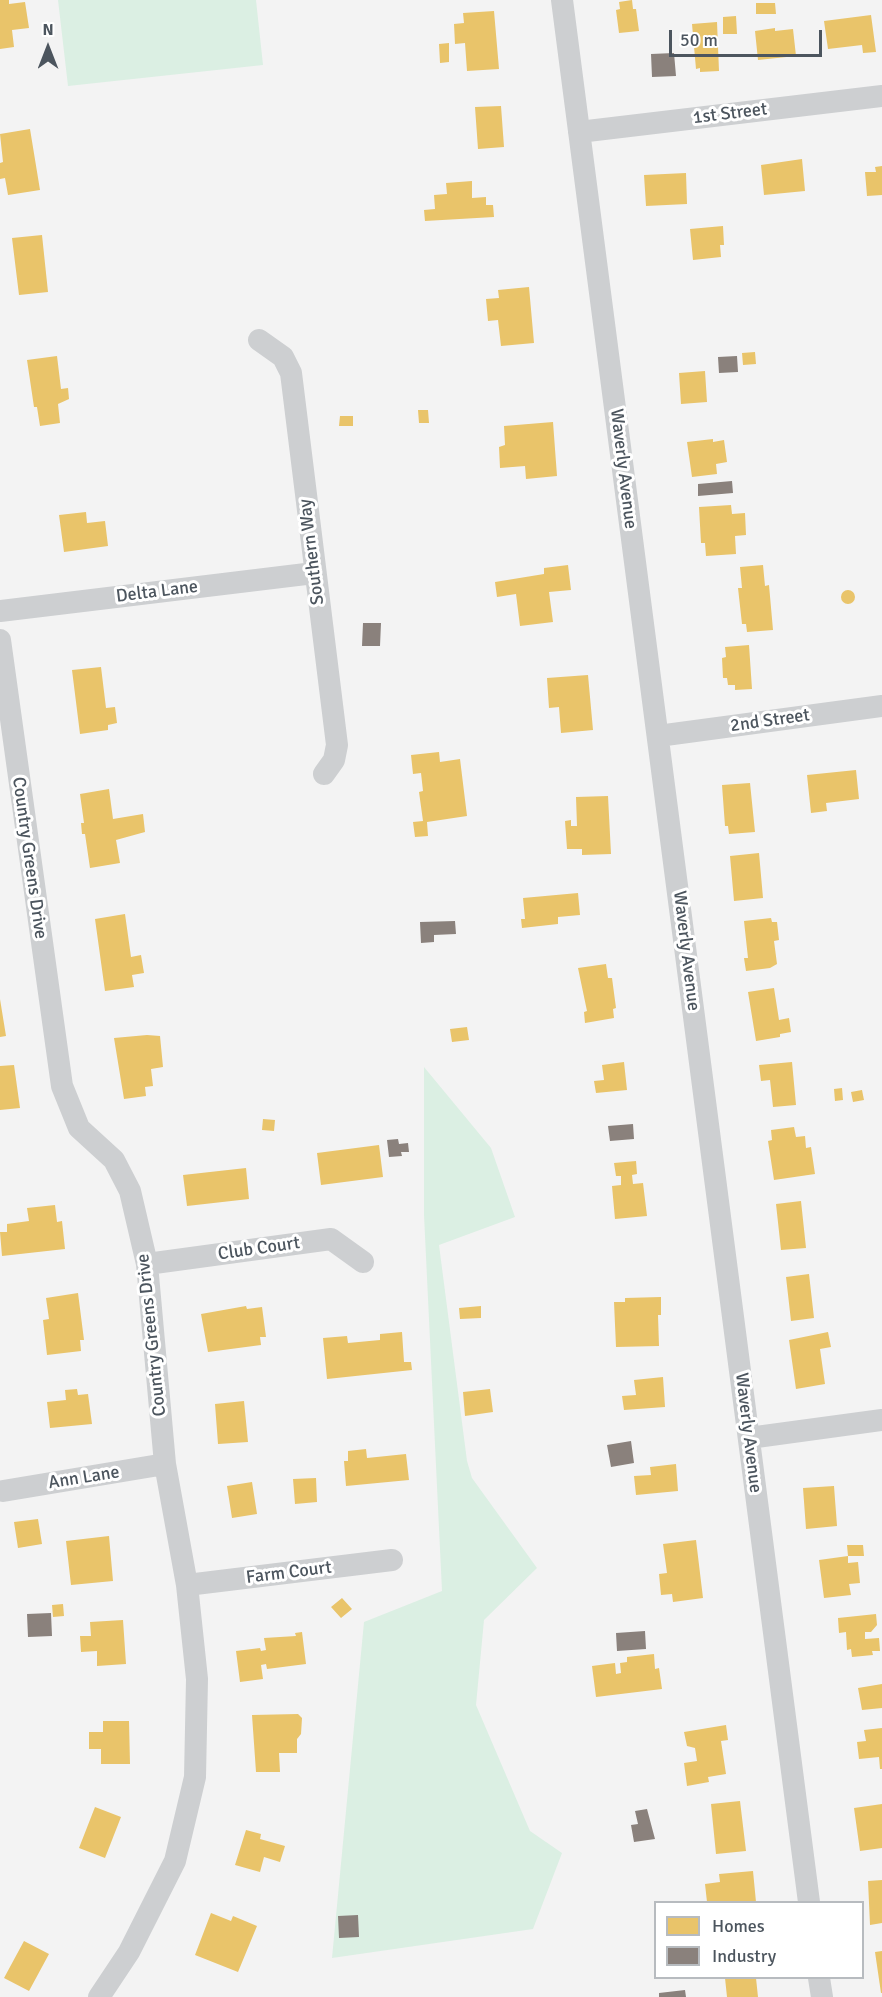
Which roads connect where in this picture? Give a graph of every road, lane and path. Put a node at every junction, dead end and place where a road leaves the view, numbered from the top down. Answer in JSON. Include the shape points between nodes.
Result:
{"nodes":[{"id":1,"x":562,"y":0,"type":"edge"},
{"id":2,"x":882,"y":96,"type":"edge"},
{"id":3,"x":579,"y":132,"type":"junction"},
{"id":4,"x":259,"y":340,"type":"dead end"},
{"id":5,"x":314,"y":573,"type":"junction"},
{"id":6,"x":0,"y":611,"type":"edge"},
{"id":7,"x":0,"y":640,"type":"edge"},
{"id":8,"x":882,"y":706,"type":"edge"},
{"id":9,"x":658,"y":736,"type":"junction"},
{"id":10,"x":324,"y":774,"type":"dead end"},
{"id":11,"x":363,"y":1262,"type":"dead end"},
{"id":12,"x":147,"y":1264,"type":"junction"},
{"id":13,"x":882,"y":1420,"type":"edge"},
{"id":14,"x":749,"y":1438,"type":"junction"},
{"id":15,"x":165,"y":1464,"type":"junction"},
{"id":16,"x":3,"y":1491,"type":"dead end"},
{"id":17,"x":392,"y":1560,"type":"dead end"},
{"id":18,"x":187,"y":1585,"type":"junction"},
{"id":19,"x":809,"y":1901,"type":"edge"},
{"id":20,"x":819,"y":1979,"type":"edge"},
{"id":21,"x":99,"y":1997,"type":"edge"},
{"id":22,"x":822,"y":1997,"type":"edge"}],
"edges":[{"from":1,"to":3,"type":"street","name":"Waverly Avenue"},
{"from":2,"to":3,"type":"street","name":"1st Street"},
{"from":3,"to":9,"type":"street","name":"Waverly Avenue"},
{"from":4,"to":5,"type":"street","name":"Southern Way","via":[[283,357],[291,373]]},
{"from":5,"to":6,"type":"street","name":"Delta Lane"},
{"from":5,"to":10,"type":"street","name":"Southern Way","via":[[336,746],[334,760]]},
{"from":7,"to":12,"type":"street","name":"Country Greens Drive","via":[[62,1086],[79,1128],[114,1160],[130,1191]]},
{"from":8,"to":9,"type":"street","name":"2nd Street"},
{"from":9,"to":14,"type":"street","name":"Waverly Avenue"},
{"from":11,"to":12,"type":"street","name":"Club Court","via":[[331,1239]]},
{"from":12,"to":15,"type":"street","name":"Country Greens Drive"},
{"from":13,"to":14,"type":"street"},
{"from":14,"to":19,"type":"street","name":"Waverly Avenue"},
{"from":15,"to":16,"type":"street","name":"Ann Lane"},
{"from":15,"to":18,"type":"street","name":"Country Greens Drive"},
{"from":17,"to":18,"type":"street","name":"Farm Court"},
{"from":18,"to":21,"type":"street","name":"Country Greens Drive","via":[[197,1679],[195,1777],[187,1819],[175,1861],[153,1906]]},
{"from":20,"to":22,"type":"street"}]}
